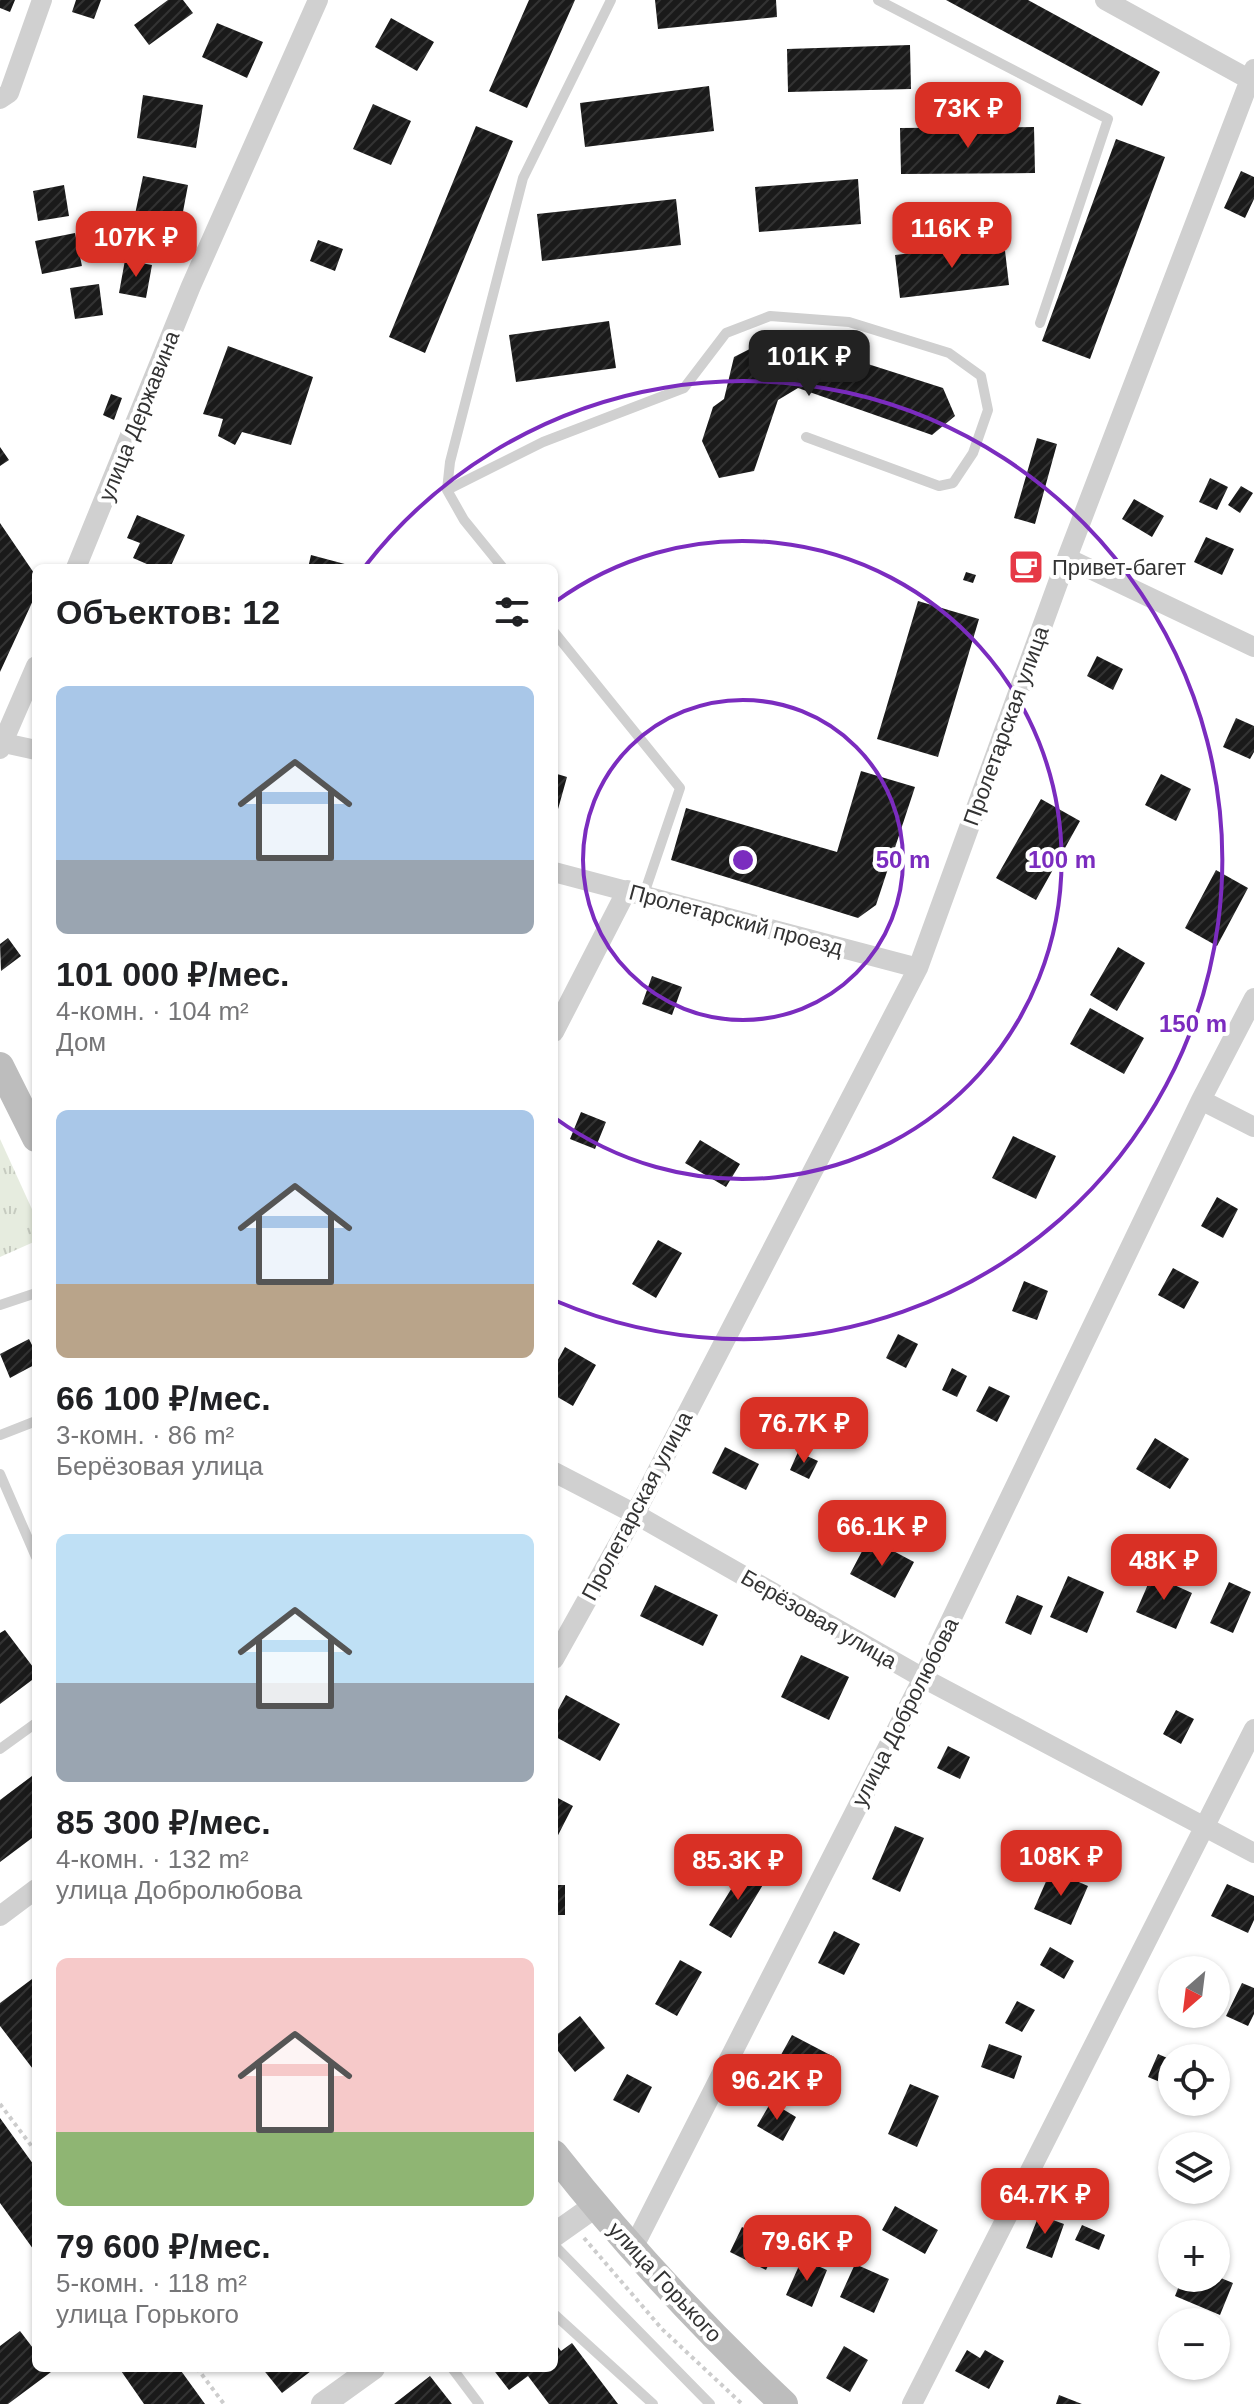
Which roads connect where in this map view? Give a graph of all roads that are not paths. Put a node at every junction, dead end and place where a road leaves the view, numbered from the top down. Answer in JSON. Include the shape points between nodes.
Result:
{"nodes":[{"id":1,"x":42,"y":0,"type":"edge"},
{"id":2,"x":318,"y":0,"type":"edge"},
{"id":3,"x":611,"y":0,"type":"edge"},
{"id":4,"x":878,"y":0,"type":"edge"},
{"id":5,"x":1105,"y":0,"type":"edge"},
{"id":6,"x":1252,"y":77,"type":"edge"},
{"id":7,"x":0,"y":99,"type":"edge"},
{"id":8,"x":1040,"y":323,"type":"dead end"},
{"id":9,"x":806,"y":437,"type":"dead end"},
{"id":10,"x":447,"y":490,"type":"junction"},
{"id":11,"x":1067,"y":558,"type":"junction"},
{"id":12,"x":78,"y":564,"type":"edge"},
{"id":13,"x":500,"y":564,"type":"edge"},
{"id":14,"x":558,"y":637,"type":"edge"},
{"id":15,"x":1254,"y":647,"type":"edge"},
{"id":16,"x":32,"y":675,"type":"edge"},
{"id":17,"x":2,"y":746,"type":"edge"},
{"id":18,"x":32,"y":750,"type":"edge"},
{"id":19,"x":558,"y":873,"type":"edge"},
{"id":20,"x":635,"y":892,"type":"junction"},
{"id":21,"x":918,"y":968,"type":"junction"},
{"id":22,"x":1254,"y":998,"type":"edge"},
{"id":23,"x":558,"y":1025,"type":"edge"},
{"id":24,"x":0,"y":1066,"type":"edge"},
{"id":25,"x":1201,"y":1100,"type":"junction"},
{"id":26,"x":1254,"y":1127,"type":"edge"},
{"id":27,"x":32,"y":1130,"type":"edge"},
{"id":28,"x":32,"y":1294,"type":"edge"},
{"id":29,"x":0,"y":1305,"type":"edge"},
{"id":30,"x":32,"y":1423,"type":"edge"},
{"id":31,"x":0,"y":1435,"type":"edge"},
{"id":32,"x":0,"y":1474,"type":"edge"},
{"id":33,"x":558,"y":1474,"type":"edge"},
{"id":34,"x":635,"y":1514,"type":"junction"},
{"id":35,"x":32,"y":1548,"type":"edge"},
{"id":36,"x":558,"y":1652,"type":"edge"},
{"id":37,"x":923,"y":1678,"type":"junction"},
{"id":38,"x":32,"y":1726,"type":"edge"},
{"id":39,"x":1254,"y":1729,"type":"edge"},
{"id":40,"x":0,"y":1749,"type":"edge"},
{"id":41,"x":1204,"y":1828,"type":"junction"},
{"id":42,"x":1254,"y":1853,"type":"edge"},
{"id":43,"x":32,"y":1892,"type":"edge"},
{"id":44,"x":0,"y":1916,"type":"edge"},
{"id":45,"x":558,"y":2159,"type":"edge"},
{"id":46,"x":595,"y":2206,"type":"junction"},
{"id":47,"x":563,"y":2229,"type":"edge"},
{"id":48,"x":558,"y":2249,"type":"edge"},
{"id":49,"x":632,"y":2250,"type":"junction"},
{"id":50,"x":558,"y":2318,"type":"edge"},
{"id":51,"x":367,"y":2372,"type":"edge"},
{"id":52,"x":455,"y":2372,"type":"edge"},
{"id":53,"x":323,"y":2404,"type":"edge"},
{"id":54,"x":479,"y":2404,"type":"edge"},
{"id":55,"x":653,"y":2404,"type":"edge"},
{"id":56,"x":710,"y":2404,"type":"edge"},
{"id":57,"x":784,"y":2404,"type":"edge"},
{"id":58,"x":912,"y":2404,"type":"edge"}],
"edges":[{"from":1,"to":7,"type":"street","via":[[9,93]]},
{"from":2,"to":12,"type":"street","name":"улица Державина","via":[[191,286]]},
{"from":3,"to":10,"type":"lane","via":[[523,178]]},
{"from":4,"to":8,"type":"lane","via":[[1108,119]]},
{"from":5,"to":6,"type":"street"},
{"from":6,"to":11,"type":"street","name":"Пролетарская улица"},
{"from":9,"to":10,"type":"lane","via":[[939,486],[953,483],[973,453],[988,410],[981,376],[949,353],[849,322],[770,316],[726,333],[684,388],[543,442]]},
{"from":10,"to":13,"type":"lane"},
{"from":11,"to":15,"type":"street"},
{"from":11,"to":21,"type":"street","name":"Пролетарская улица"},
{"from":14,"to":20,"type":"lane","via":[[680,788]]},
{"from":16,"to":17,"type":"street"},
{"from":17,"to":18,"type":"street"},
{"from":19,"to":20,"type":"street","name":"Пролетарский проезд"},
{"from":20,"to":21,"type":"street","name":"Пролетарский проезд"},
{"from":20,"to":23,"type":"street"},
{"from":21,"to":34,"type":"street","name":"Пролетарская улица"},
{"from":22,"to":25,"type":"street","name":"улица Добролюбова"},
{"from":24,"to":27,"type":"main road"},
{"from":25,"to":26,"type":"street"},
{"from":25,"to":37,"type":"street","name":"улица Добролюбова"},
{"from":28,"to":29,"type":"lane"},
{"from":30,"to":31,"type":"lane"},
{"from":32,"to":35,"type":"lane"},
{"from":33,"to":34,"type":"street","name":"Берёзовая улица"},
{"from":34,"to":36,"type":"street","name":"Пролетарская улица"},
{"from":34,"to":37,"type":"street","name":"Берёзовая улица"},
{"from":37,"to":41,"type":"street","name":"Берёзовая улица"},
{"from":37,"to":49,"type":"street","name":"улица Добролюбова"},
{"from":38,"to":40,"type":"lane"},
{"from":39,"to":41,"type":"street"},
{"from":41,"to":42,"type":"street","name":"Берёзовая улица"},
{"from":41,"to":58,"type":"street"},
{"from":43,"to":44,"type":"street"},
{"from":45,"to":46,"type":"main road","name":"улица Горького"},
{"from":46,"to":47,"type":"street"},
{"from":46,"to":49,"type":"main road","name":"улица Горького"},
{"from":48,"to":56,"type":"lane"},
{"from":49,"to":57,"type":"main road","name":"улица Горького"},
{"from":50,"to":55,"type":"lane"},
{"from":51,"to":53,"type":"street"},
{"from":52,"to":54,"type":"lane"}]}
